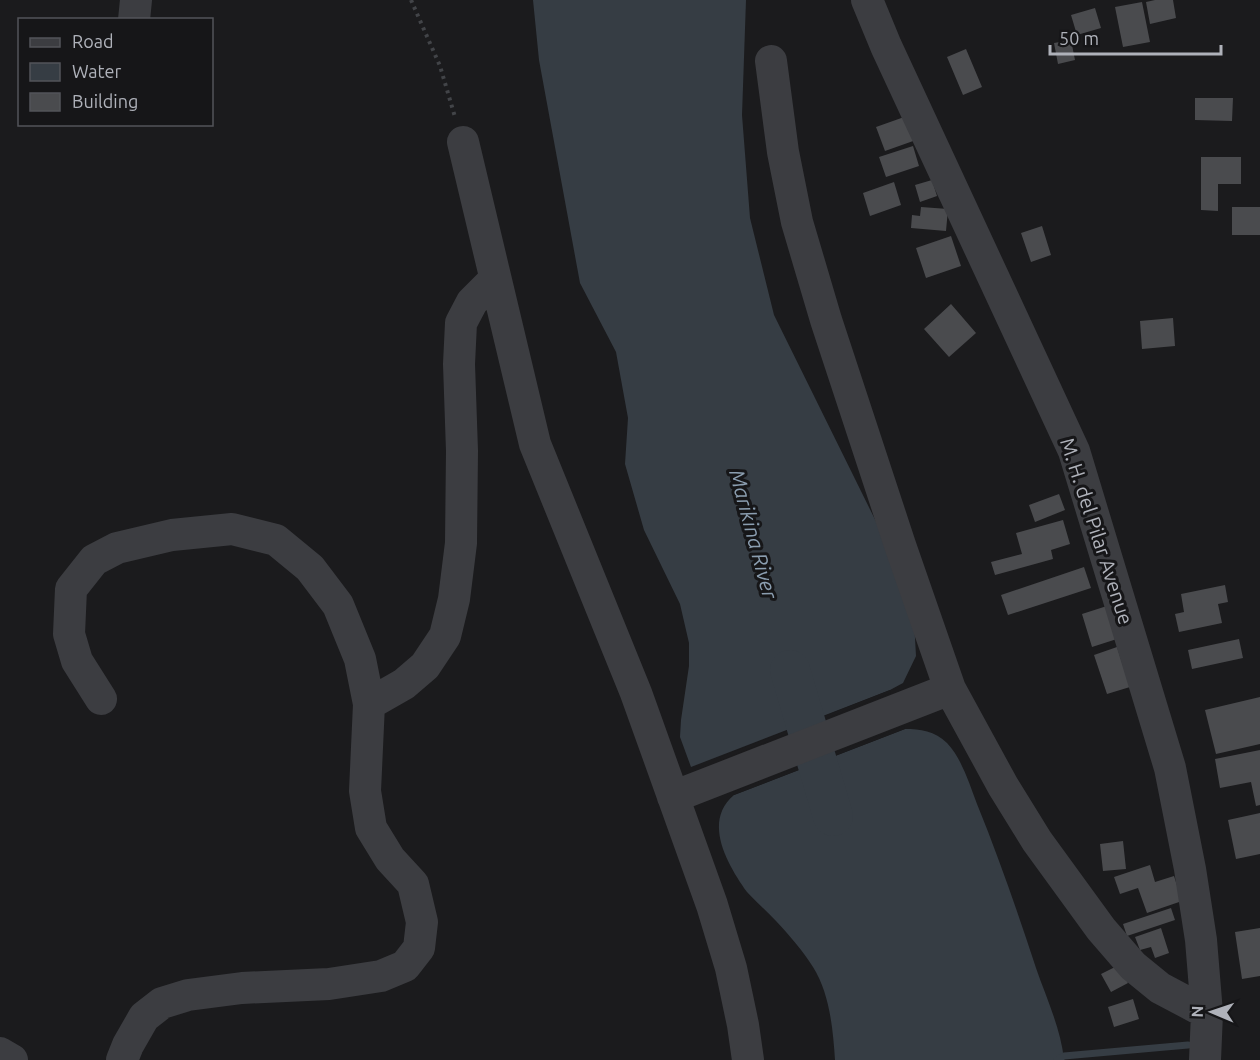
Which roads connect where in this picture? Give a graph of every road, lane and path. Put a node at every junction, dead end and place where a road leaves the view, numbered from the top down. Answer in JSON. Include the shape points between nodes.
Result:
{"nodes":[{"id":1,"x":136,"y":0,"type":"edge"},
{"id":2,"x":411,"y":0,"type":"edge"},
{"id":3,"x":867,"y":0,"type":"edge"},
{"id":4,"x":134,"y":18,"type":"edge"},
{"id":5,"x":771,"y":61,"type":"dead end"},
{"id":6,"x":463,"y":142,"type":"joint"},
{"id":7,"x":494,"y":280,"type":"junction"},
{"id":8,"x":950,"y":689,"type":"junction"},
{"id":9,"x":101,"y":699,"type":"dead end"},
{"id":10,"x":369,"y":704,"type":"junction"},
{"id":11,"x":673,"y":797,"type":"junction"},
{"id":12,"x":1207,"y":1013,"type":"junction"},
{"id":13,"x":0,"y":1053,"type":"edge"},
{"id":14,"x":12,"y":1060,"type":"edge"},
{"id":15,"x":122,"y":1060,"type":"edge"},
{"id":16,"x":748,"y":1060,"type":"edge"},
{"id":17,"x":1205,"y":1060,"type":"edge"}],
"edges":[{"from":1,"to":4,"type":"street"},
{"from":2,"to":6,"type":"path","via":[[440,66]]},
{"from":3,"to":12,"type":"street","name":"M. H. del Pilar Avenue","via":[[1074,451],[1170,768],[1201,940]]},
{"from":5,"to":8,"type":"street","via":[[797,222]]},
{"from":6,"to":7,"type":"street"},
{"from":7,"to":10,"type":"street","via":[[472,302],[461,324],[461,543],[445,636],[425,666],[404,684]]},
{"from":7,"to":11,"type":"street","via":[[535,444],[636,693]]},
{"from":8,"to":11,"type":"street"},
{"from":8,"to":12,"type":"street","via":[[1037,841],[1101,929],[1133,966],[1160,988]]},
{"from":9,"to":10,"type":"street","via":[[77,661],[69,634],[71,590],[94,560],[117,548],[172,535],[232,529],[276,540],[310,568],[338,605],[360,659]]},
{"from":10,"to":15,"type":"street","via":[[365,791],[370,828],[390,859],[413,884],[422,922],[419,948],[405,966],[381,976],[329,984],[231,989],[162,1003],[144,1017]]},
{"from":11,"to":16,"type":"street","via":[[731,968]]},
{"from":12,"to":17,"type":"street","name":"M. H. del Pilar Avenue"},
{"from":13,"to":14,"type":"street"}]}
